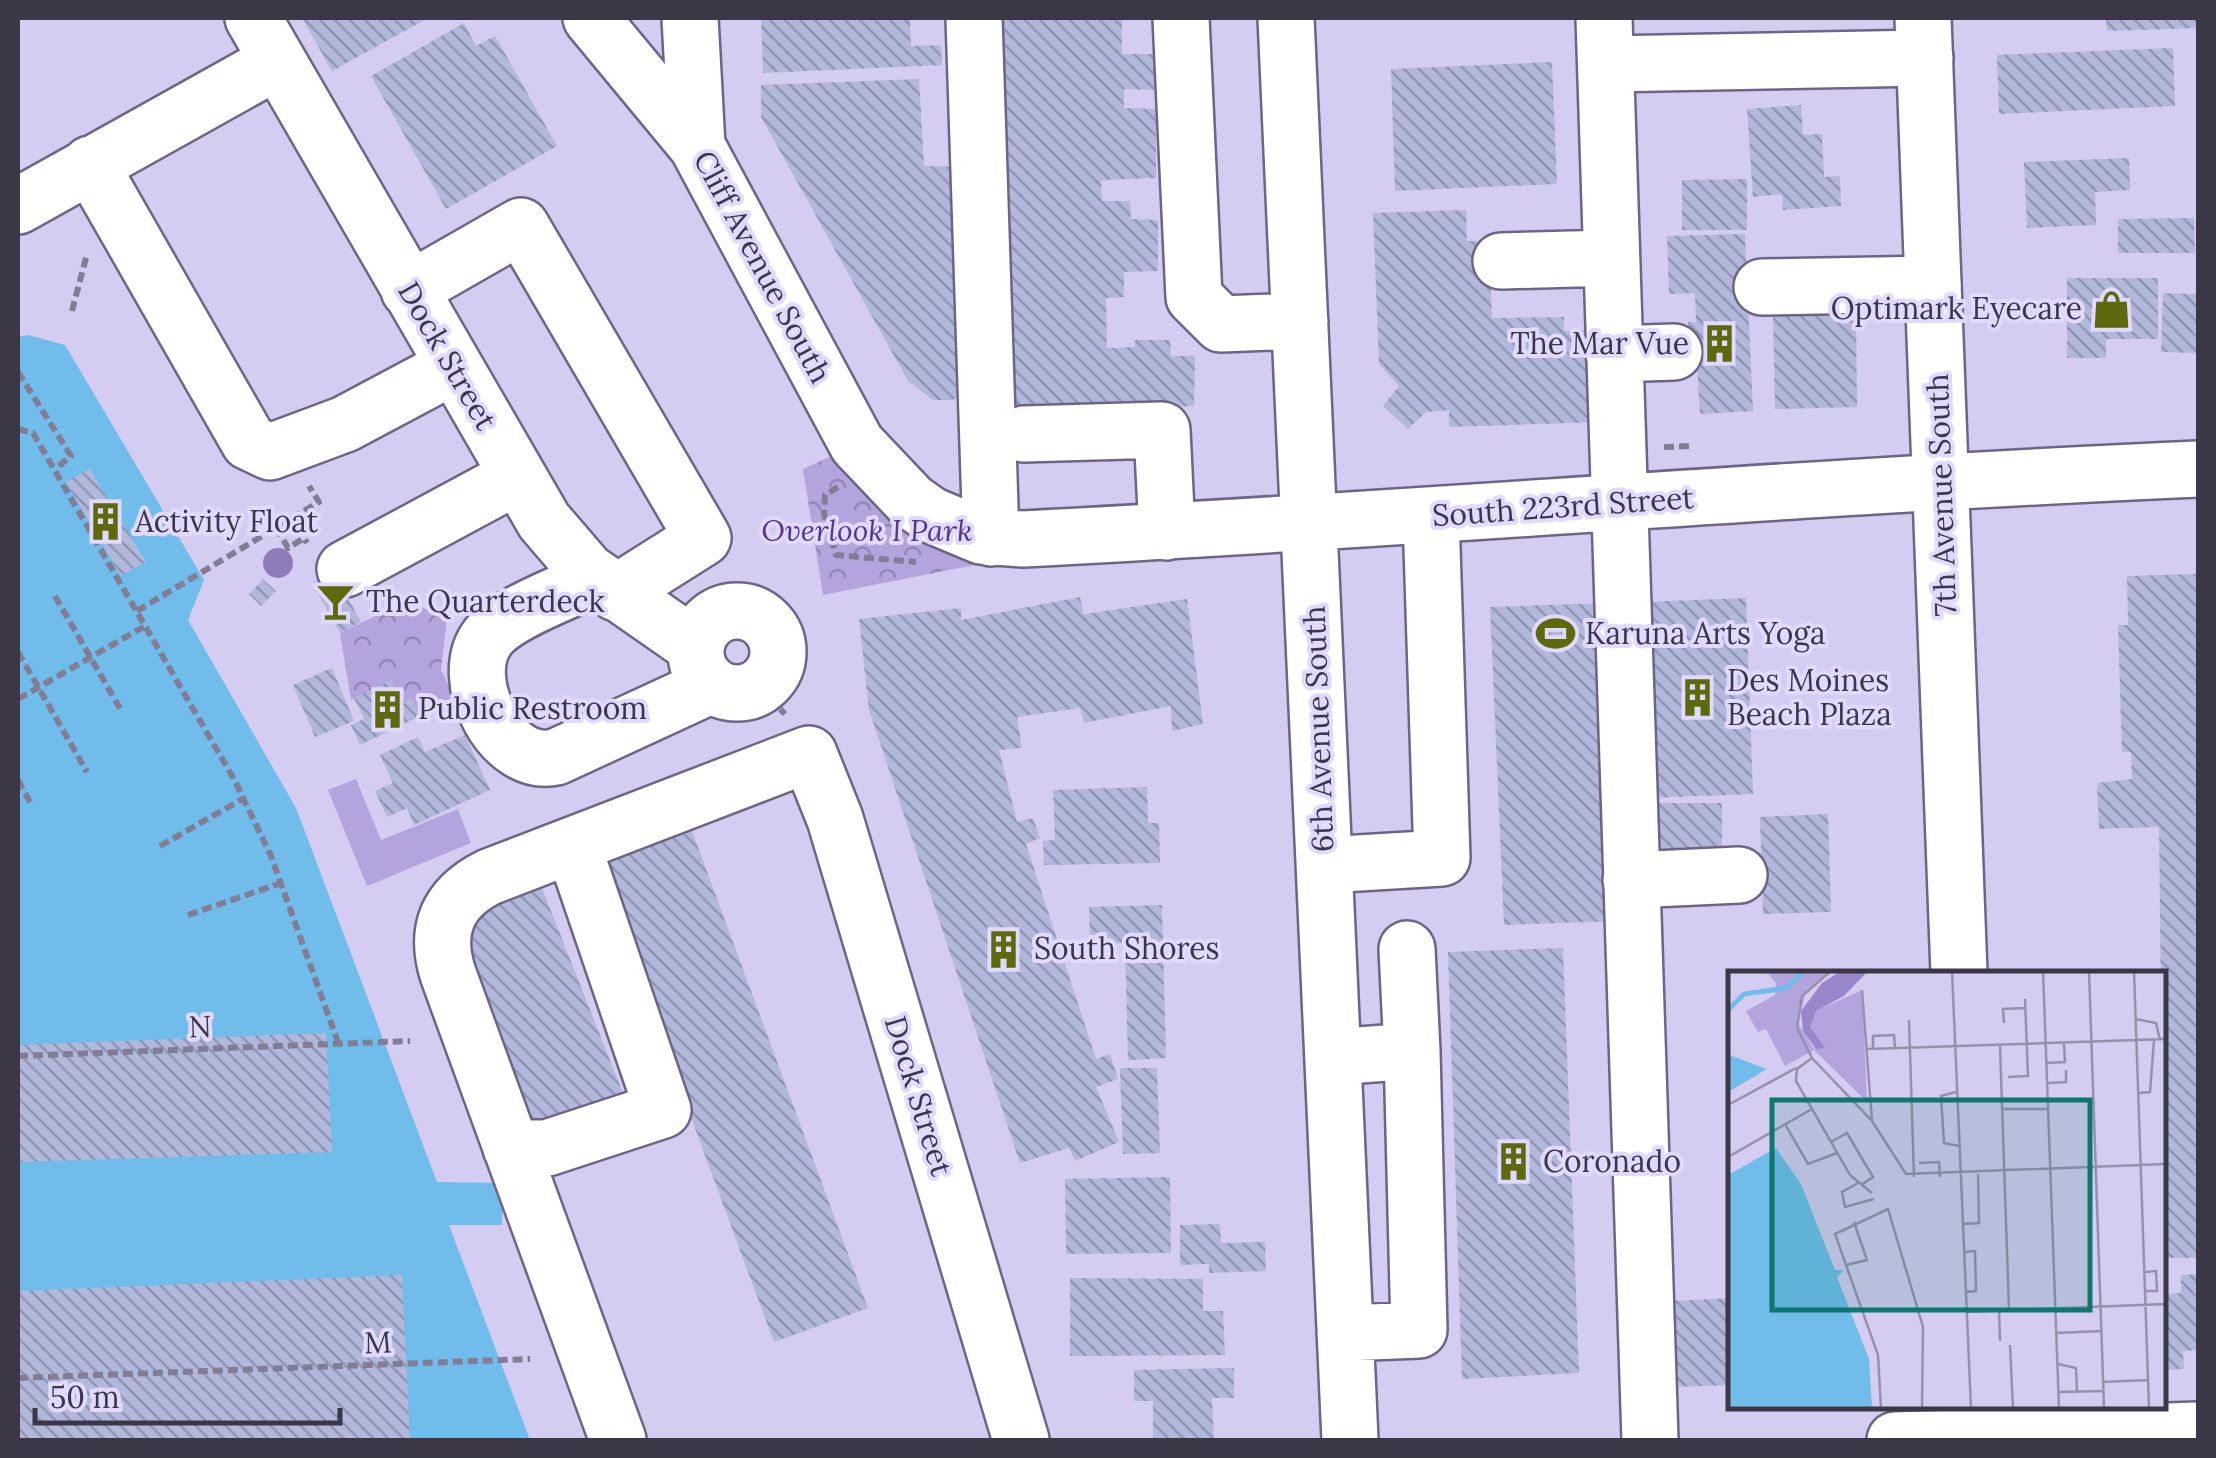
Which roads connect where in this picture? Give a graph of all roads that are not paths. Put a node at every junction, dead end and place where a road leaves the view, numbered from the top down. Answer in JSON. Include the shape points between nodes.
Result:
{"nodes":[{"id":1,"x":591,"y":18,"type":"edge"},
{"id":2,"x":690,"y":18,"type":"edge"},
{"id":3,"x":974,"y":18,"type":"edge"},
{"id":4,"x":1180,"y":18,"type":"edge"},
{"id":5,"x":1286,"y":18,"type":"edge"},
{"id":6,"x":1924,"y":38,"type":"edge"},
{"id":7,"x":264,"y":40,"type":"edge"},
{"id":8,"x":1604,"y":41,"type":"edge"},
{"id":9,"x":697,"y":146,"type":"junction"},
{"id":10,"x":90,"y":164,"type":"junction"},
{"id":11,"x":18,"y":206,"type":"edge"},
{"id":12,"x":1611,"y":258,"type":"junction"},
{"id":13,"x":1501,"y":262,"type":"dead end"},
{"id":14,"x":1933,"y":284,"type":"junction"},
{"id":15,"x":1762,"y":287,"type":"dead end"},
{"id":16,"x":409,"y":290,"type":"junction"},
{"id":17,"x":1300,"y":321,"type":"junction"},
{"id":18,"x":1674,"y":352,"type":"dead end"},
{"id":19,"x":1614,"y":354,"type":"junction"},
{"id":20,"x":454,"y":366,"type":"junction"},
{"id":21,"x":1024,"y":434,"type":"dead end"},
{"id":22,"x":2198,"y":469,"type":"edge"},
{"id":23,"x":516,"y":477,"type":"junction"},
{"id":24,"x":1942,"y":480,"type":"junction"},
{"id":25,"x":1618,"y":503,"type":"junction"},
{"id":26,"x":931,"y":515,"type":"joint"},
{"id":27,"x":1432,"y":516,"type":"junction"},
{"id":28,"x":1310,"y":525,"type":"junction"},
{"id":29,"x":1167,"y":532,"type":"junction"},
{"id":30,"x":991,"y":538,"type":"junction"},
{"id":31,"x":345,"y":569,"type":"dead end"},
{"id":32,"x":606,"y":586,"type":"junction"},
{"id":33,"x":572,"y":846,"type":"junction"},
{"id":34,"x":1325,"y":864,"type":"junction"},
{"id":35,"x":1739,"y":876,"type":"dead end"},
{"id":36,"x":1631,"y":880,"type":"junction"},
{"id":37,"x":1406,"y":948,"type":"dead end"},
{"id":38,"x":1959,"y":971,"type":"edge"},
{"id":39,"x":1412,"y":1052,"type":"junction"},
{"id":40,"x":1333,"y":1057,"type":"junction"},
{"id":41,"x":512,"y":1148,"type":"junction"},
{"id":42,"x":1346,"y":1333,"type":"junction"},
{"id":43,"x":1974,"y":1427,"type":"edge"},
{"id":44,"x":2198,"y":1430,"type":"edge"},
{"id":45,"x":618,"y":1440,"type":"edge"},
{"id":46,"x":1021,"y":1440,"type":"edge"},
{"id":47,"x":1350,"y":1440,"type":"edge"},
{"id":48,"x":1650,"y":1440,"type":"edge"},
{"id":49,"x":1894,"y":1440,"type":"edge"}],
"edges":[{"from":1,"to":9,"type":"street","name":"Cliff Avenue South"},
{"from":2,"to":9,"type":"street"},
{"from":3,"to":30,"type":"street"},
{"from":4,"to":17,"type":"street","via":[[1194,297],[1221,324]]},
{"from":5,"to":17,"type":"street","name":"6th Avenue South"},
{"from":6,"to":8,"type":"street"},
{"from":6,"to":14,"type":"street","name":"7th Avenue South"},
{"from":7,"to":10,"type":"street"},
{"from":7,"to":16,"type":"street","name":"Dock Street"},
{"from":8,"to":12,"type":"street"},
{"from":9,"to":26,"type":"street","name":"Cliff Avenue South","via":[[857,444]]},
{"from":10,"to":11,"type":"street"},
{"from":10,"to":20,"type":"street","via":[[249,442],[270,452],[284,447],[346,424]]},
{"from":12,"to":13,"type":"street"},
{"from":12,"to":19,"type":"street"},
{"from":14,"to":15,"type":"street"},
{"from":14,"to":24,"type":"street","name":"7th Avenue South"},
{"from":16,"to":20,"type":"street","name":"Dock Street"},
{"from":16,"to":32,"type":"street","via":[[520,226],[704,538]]},
{"from":17,"to":28,"type":"street","name":"6th Avenue South"},
{"from":18,"to":19,"type":"street"},
{"from":19,"to":25,"type":"street"},
{"from":20,"to":23,"type":"street","name":"Dock Street"},
{"from":21,"to":29,"type":"street","via":[[1162,430]]},
{"from":22,"to":24,"type":"street","name":"South 223rd Street"},
{"from":23,"to":31,"type":"street"},
{"from":23,"to":32,"type":"street","name":"Dock Street","via":[[557,540]]},
{"from":24,"to":25,"type":"street","name":"South 223rd Street"},
{"from":24,"to":38,"type":"street","name":"7th Avenue South"},
{"from":25,"to":27,"type":"street","name":"South 223rd Street"},
{"from":25,"to":36,"type":"street"},
{"from":26,"to":30,"type":"street","name":"South 223rd Street"},
{"from":27,"to":28,"type":"street","name":"South 223rd Street"},
{"from":27,"to":34,"type":"street","via":[[1442,858]]},
{"from":28,"to":29,"type":"street","name":"South 223rd Street"},
{"from":28,"to":34,"type":"street","name":"6th Avenue South"},
{"from":29,"to":30,"type":"street","name":"South 223rd Street"},
{"from":32,"to":32,"type":"street","name":"Dock Street","via":[[506,622],[481,648],[480,690],[507,744],[531,758],[556,757],[704,666]]},
{"from":33,"to":41,"type":"street","via":[[478,883],[444,922],[445,963]]},
{"from":33,"to":41,"type":"street","via":[[664,1110],[547,1148]]},
{"from":33,"to":46,"type":"street","name":"Dock Street","via":[[809,754],[835,819]]},
{"from":34,"to":40,"type":"street","name":"6th Avenue South"},
{"from":35,"to":36,"type":"street"},
{"from":36,"to":48,"type":"street"},
{"from":37,"to":39,"type":"street"},
{"from":39,"to":40,"type":"street"},
{"from":39,"to":42,"type":"street","via":[[1420,1348]]},
{"from":40,"to":42,"type":"street","name":"6th Avenue South"},
{"from":41,"to":45,"type":"street"},
{"from":42,"to":47,"type":"street","name":"6th Avenue South"},
{"from":43,"to":44,"type":"street"},
{"from":43,"to":49,"type":"street"}]}
